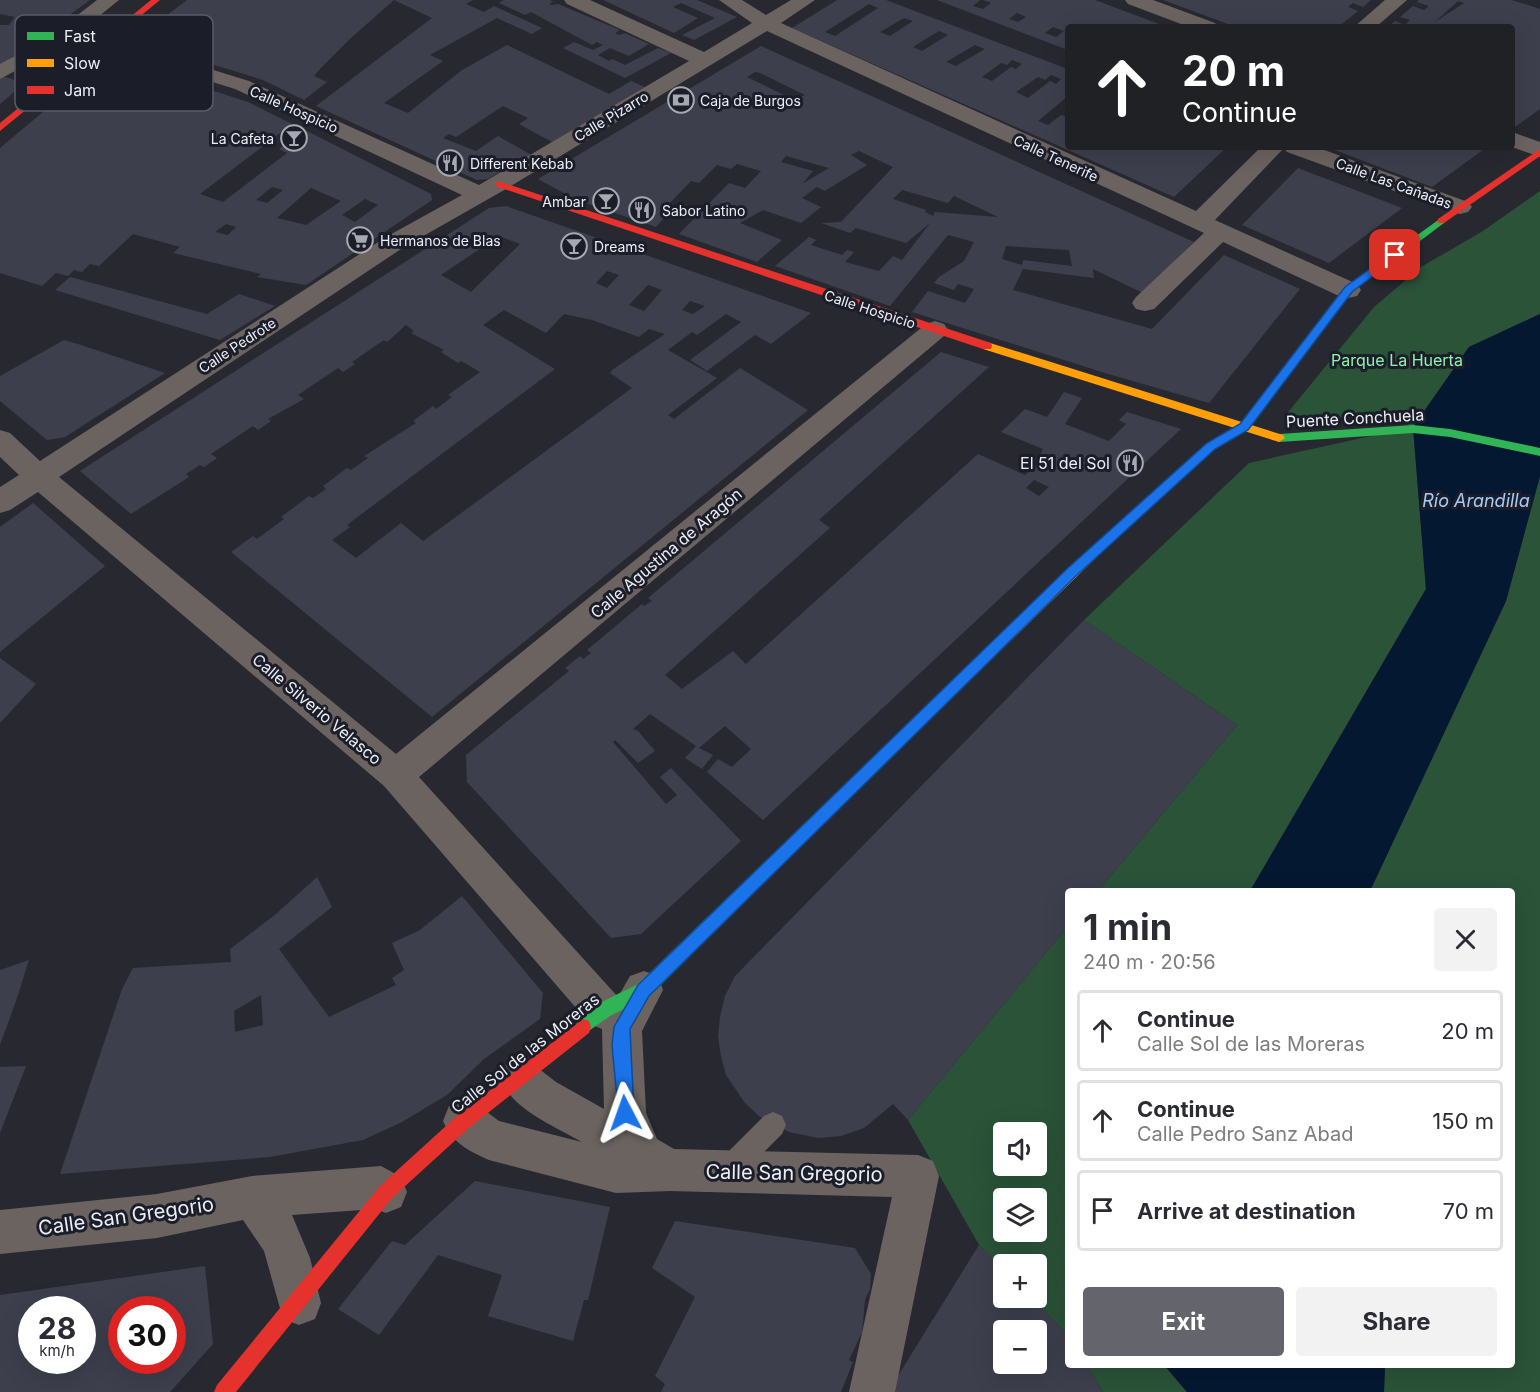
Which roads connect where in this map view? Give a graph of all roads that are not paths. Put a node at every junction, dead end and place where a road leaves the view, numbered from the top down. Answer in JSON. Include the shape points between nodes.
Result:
{"nodes":[{"id":1,"x":109,"y":0,"type":"edge"},
{"id":2,"x":156,"y":0,"type":"edge"},
{"id":3,"x":574,"y":0,"type":"edge"},
{"id":4,"x":729,"y":0,"type":"edge"},
{"id":5,"x":805,"y":0,"type":"edge"},
{"id":6,"x":1135,"y":0,"type":"edge"},
{"id":7,"x":1397,"y":0,"type":"edge"},
{"id":8,"x":90,"y":15,"type":"edge"},
{"id":9,"x":137,"y":15,"type":"edge"},
{"id":10,"x":765,"y":23,"type":"junction"},
{"id":11,"x":1200,"y":24,"type":"edge"},
{"id":12,"x":1368,"y":24,"type":"edge"},
{"id":13,"x":705,"y":60,"type":"junction"},
{"id":14,"x":15,"y":65,"type":"edge"},
{"id":15,"x":0,"y":73,"type":"edge"},
{"id":16,"x":213,"y":76,"type":"edge"},
{"id":17,"x":20,"y":111,"type":"edge"},
{"id":18,"x":0,"y":128,"type":"edge"},
{"id":19,"x":1515,"y":140,"type":"edge"},
{"id":20,"x":1272,"y":150,"type":"edge"},
{"id":21,"x":1303,"y":150,"type":"edge"},
{"id":22,"x":1540,"y":151,"type":"edge"},
{"id":23,"x":488,"y":189,"type":"junction"},
{"id":24,"x":1460,"y":207,"type":"junction"},
{"id":25,"x":1208,"y":228,"type":"junction"},
{"id":26,"x":1348,"y":290,"type":"junction"},
{"id":27,"x":1145,"y":303,"type":"dead end"},
{"id":28,"x":935,"y":330,"type":"junction"},
{"id":29,"x":1244,"y":427,"type":"junction"},
{"id":30,"x":0,"y":440,"type":"edge"},
{"id":31,"x":1540,"y":452,"type":"edge"},
{"id":32,"x":37,"y":475,"type":"junction"},
{"id":33,"x":0,"y":502,"type":"edge"},
{"id":34,"x":396,"y":776,"type":"junction"},
{"id":35,"x":644,"y":990,"type":"junction"},
{"id":36,"x":604,"y":1010,"type":"junction"},
{"id":37,"x":520,"y":1078,"type":"junction"},
{"id":38,"x":464,"y":1121,"type":"junction"},
{"id":39,"x":772,"y":1125,"type":"dead end"},
{"id":40,"x":656,"y":1162,"type":"junction"},
{"id":41,"x":728,"y":1171,"type":"junction"},
{"id":42,"x":386,"y":1192,"type":"junction"},
{"id":43,"x":252,"y":1197,"type":"junction"},
{"id":44,"x":0,"y":1232,"type":"edge"},
{"id":45,"x":299,"y":1303,"type":"junction"},
{"id":46,"x":224,"y":1392,"type":"edge"},
{"id":47,"x":872,"y":1392,"type":"edge"}],
"edges":[{"from":1,"to":8,"type":"street"},
{"from":2,"to":9,"type":"street"},
{"from":3,"to":13,"type":"street"},
{"from":4,"to":10,"type":"street","name":"Calle Tenerife"},
{"from":5,"to":10,"type":"street","name":"Calle Pizarro"},
{"from":6,"to":11,"type":"street"},
{"from":7,"to":12,"type":"street"},
{"from":10,"to":13,"type":"street","name":"Calle Pizarro"},
{"from":10,"to":25,"type":"street","name":"Calle Tenerife"},
{"from":13,"to":23,"type":"street","name":"Calle Pizarro"},
{"from":14,"to":15,"type":"street"},
{"from":16,"to":23,"type":"street","name":"Calle Hospicio"},
{"from":17,"to":18,"type":"street"},
{"from":19,"to":22,"type":"street"},
{"from":20,"to":25,"type":"street"},
{"from":21,"to":24,"type":"street","name":"Calle Las Cañadas"},
{"from":22,"to":24,"type":"street"},
{"from":23,"to":28,"type":"street","name":"Calle Hospicio"},
{"from":23,"to":32,"type":"street","name":"Calle Pedrote","via":[[395,242]]},
{"from":24,"to":26,"type":"street"},
{"from":25,"to":26,"type":"street","name":"Calle Tenerife"},
{"from":25,"to":27,"type":"street"},
{"from":26,"to":29,"type":"street"},
{"from":28,"to":29,"type":"street","name":"Calle Hospicio"},
{"from":28,"to":34,"type":"street","name":"Calle Agustina de Aragón"},
{"from":29,"to":31,"type":"street","name":"Puente Conchuela","via":[[1282,439],[1413,429]]},
{"from":29,"to":35,"type":"street","name":"Calle Sol de las Moreras","via":[[1211,446],[1073,571]]},
{"from":30,"to":32,"type":"street","name":"Calle Silverio Velasco"},
{"from":32,"to":33,"type":"street","name":"Calle Pedrote"},
{"from":32,"to":34,"type":"street","name":"Calle Silverio Velasco"},
{"from":34,"to":36,"type":"street","name":"Calle Silverio Velasco"},
{"from":35,"to":36,"type":"street","name":"Calle Sol de las Moreras"},
{"from":35,"to":40,"type":"street","via":[[622,1027],[625,1113]]},
{"from":36,"to":37,"type":"street","name":"Calle Sol de las Moreras"},
{"from":37,"to":38,"type":"street","name":"Calle Sol de las Moreras"},
{"from":37,"to":40,"type":"street","name":"Calle San Gregorio","via":[[542,1096]]},
{"from":38,"to":40,"type":"street","name":"Calle San Gregorio","via":[[489,1139],[616,1172]]},
{"from":38,"to":42,"type":"street","name":"Calle Sol de las Moreras"},
{"from":39,"to":41,"type":"lane"},
{"from":40,"to":41,"type":"street","name":"Calle San Gregorio"},
{"from":41,"to":47,"type":"street","name":"Calle San Gregorio","via":[[918,1176]]},
{"from":42,"to":43,"type":"street","name":"Calle San Gregorio","via":[[381,1187]]},
{"from":42,"to":45,"type":"street","name":"Calle Sol de las Moreras"},
{"from":43,"to":44,"type":"street","name":"Calle San Gregorio","via":[[156,1216]]},
{"from":43,"to":45,"type":"street","via":[[273,1222],[288,1252]]},
{"from":45,"to":46,"type":"street","name":"Calle Sol de las Moreras"}]}
